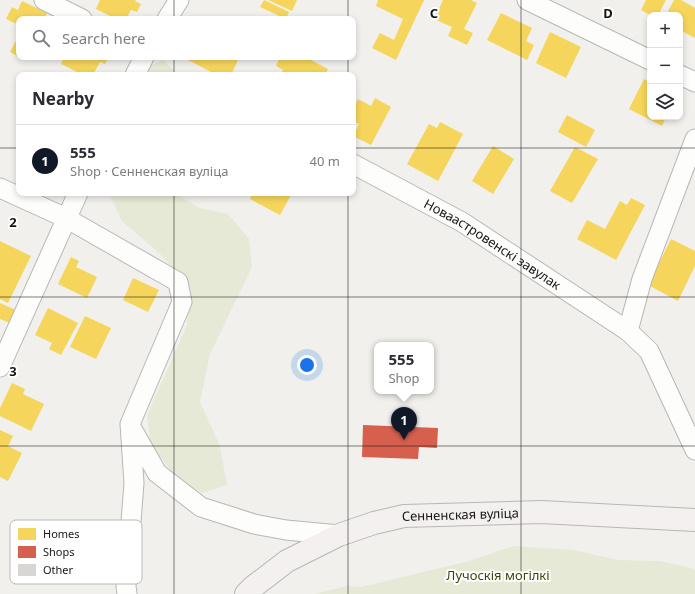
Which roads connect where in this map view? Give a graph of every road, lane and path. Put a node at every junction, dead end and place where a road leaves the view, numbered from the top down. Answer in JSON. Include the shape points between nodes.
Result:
{"nodes":[{"id":1,"x":44,"y":0,"type":"edge"},
{"id":2,"x":179,"y":0,"type":"edge"},
{"id":3,"x":527,"y":0,"type":"edge"},
{"id":4,"x":76,"y":16,"type":"edge"},
{"id":5,"x":169,"y":16,"type":"edge"},
{"id":6,"x":647,"y":59,"type":"edge"},
{"id":7,"x":142,"y":60,"type":"edge"},
{"id":8,"x":136,"y":72,"type":"edge"},
{"id":9,"x":683,"y":76,"type":"edge"},
{"id":10,"x":695,"y":82,"type":"edge"},
{"id":11,"x":695,"y":139,"type":"edge"},
{"id":12,"x":356,"y":166,"type":"edge"},
{"id":13,"x":0,"y":188,"type":"edge"},
{"id":14,"x":16,"y":195,"type":"edge"},
{"id":15,"x":18,"y":196,"type":"edge"},
{"id":16,"x":77,"y":196,"type":"edge"},
{"id":17,"x":66,"y":218,"type":"junction"},
{"id":18,"x":628,"y":331,"type":"junction"},
{"id":19,"x":0,"y":367,"type":"edge"},
{"id":20,"x":130,"y":424,"type":"junction"},
{"id":21,"x":695,"y":450,"type":"edge"},
{"id":22,"x":131,"y":520,"type":"edge"},
{"id":23,"x":695,"y":520,"type":"edge"},
{"id":24,"x":340,"y":535,"type":"junction"},
{"id":25,"x":126,"y":584,"type":"edge"},
{"id":26,"x":127,"y":594,"type":"edge"},
{"id":27,"x":246,"y":594,"type":"edge"}],
"edges":[{"from":1,"to":4,"type":"street"},
{"from":2,"to":5,"type":"street"},
{"from":3,"to":6,"type":"street"},
{"from":7,"to":8,"type":"street"},
{"from":9,"to":10,"type":"street"},
{"from":11,"to":18,"type":"street","via":[[642,279]]},
{"from":12,"to":18,"type":"street","name":"Новаастровенскі завулак","via":[[462,222]]},
{"from":13,"to":14,"type":"street"},
{"from":15,"to":17,"type":"street"},
{"from":16,"to":17,"type":"street"},
{"from":17,"to":19,"type":"street"},
{"from":17,"to":20,"type":"street","via":[[178,282],[182,302]]},
{"from":18,"to":21,"type":"street","name":"Новаастровенскі завулак","via":[[650,351]]},
{"from":20,"to":22,"type":"street","via":[[134,483]]},
{"from":20,"to":24,"type":"street","via":[[157,473],[201,506],[254,524]]},
{"from":23,"to":24,"type":"street","name":"Сенненская вуліца","via":[[541,512],[404,516]]},
{"from":24,"to":27,"type":"street","name":"Сенненская вуліца","via":[[287,561]]},
{"from":25,"to":26,"type":"street"}]}
